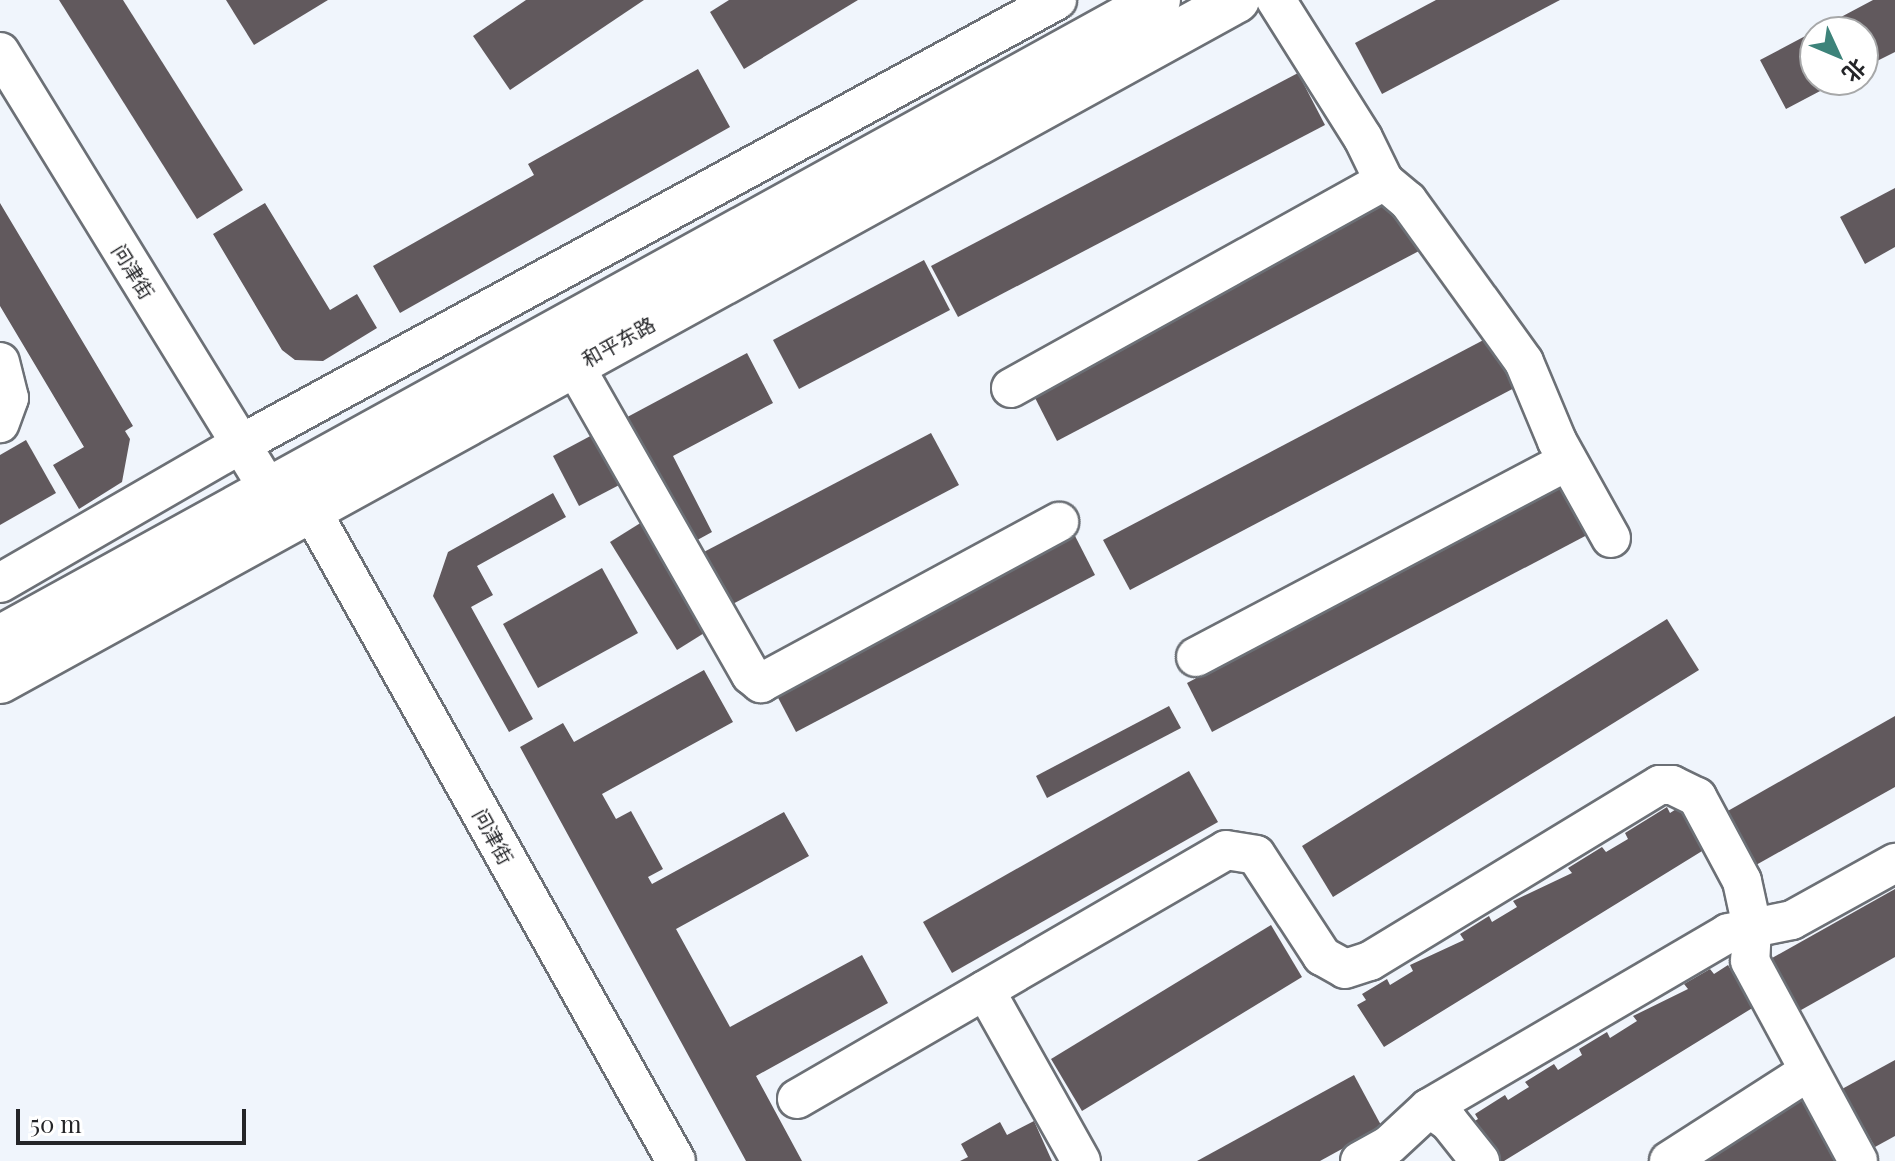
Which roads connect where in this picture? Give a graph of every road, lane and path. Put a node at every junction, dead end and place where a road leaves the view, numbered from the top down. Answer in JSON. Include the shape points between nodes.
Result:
{"nodes":[{"id":1,"x":1057,"y":0,"type":"edge"},
{"id":2,"x":1158,"y":0,"type":"edge"},
{"id":3,"x":1237,"y":0,"type":"edge"},
{"id":4,"x":1276,"y":0,"type":"edge"},
{"id":5,"x":0,"y":52,"type":"edge"},
{"id":6,"x":1384,"y":181,"type":"junction"},
{"id":7,"x":0,"y":362,"type":"edge"},
{"id":8,"x":574,"y":365,"type":"junction"},
{"id":9,"x":1011,"y":388,"type":"dead end"},
{"id":10,"x":0,"y":423,"type":"edge"},
{"id":11,"x":241,"y":444,"type":"junction"},
{"id":12,"x":1568,"y":461,"type":"junction"},
{"id":13,"x":269,"y":490,"type":"junction"},
{"id":14,"x":311,"y":510,"type":"junction"},
{"id":15,"x":1059,"y":522,"type":"dead end"},
{"id":16,"x":1611,"y":538,"type":"dead end"},
{"id":17,"x":0,"y":583,"type":"edge"},
{"id":18,"x":0,"y":638,"type":"edge"},
{"id":19,"x":1196,"y":657,"type":"dead end"},
{"id":20,"x":0,"y":681,"type":"edge"},
{"id":21,"x":1895,"y":863,"type":"edge"},
{"id":22,"x":1752,"y":927,"type":"junction"},
{"id":23,"x":985,"y":990,"type":"junction"},
{"id":24,"x":1809,"y":1071,"type":"junction"},
{"id":25,"x":797,"y":1099,"type":"dead end"},
{"id":26,"x":1429,"y":1108,"type":"junction"},
{"id":27,"x":676,"y":1161,"type":"edge"},
{"id":28,"x":1081,"y":1161,"type":"edge"},
{"id":29,"x":1360,"y":1161,"type":"edge"},
{"id":30,"x":1480,"y":1161,"type":"edge"},
{"id":31,"x":1669,"y":1161,"type":"edge"},
{"id":32,"x":1858,"y":1161,"type":"edge"}],
"edges":[{"from":1,"to":11,"type":"street"},
{"from":2,"to":13,"type":"main road","name":"和平东路"},
{"from":3,"to":8,"type":"main road","name":"和平东路"},
{"from":4,"to":6,"type":"street"},
{"from":5,"to":11,"type":"street","name":"问津街"},
{"from":6,"to":9,"type":"street"},
{"from":6,"to":12,"type":"street","via":[[1408,201],[1524,362]]},
{"from":7,"to":10,"type":"street","via":[[9,398]]},
{"from":8,"to":14,"type":"main road","name":"和平东路"},
{"from":8,"to":15,"type":"street","via":[[751,675],[761,683]]},
{"from":11,"to":13,"type":"street","name":"问津街"},
{"from":11,"to":17,"type":"street"},
{"from":12,"to":16,"type":"street"},
{"from":12,"to":19,"type":"street"},
{"from":13,"to":18,"type":"main road","name":"和平东路"},
{"from":14,"to":20,"type":"main road","name":"和平东路"},
{"from":14,"to":27,"type":"street","name":"问津街"},
{"from":21,"to":22,"type":"street","via":[[1792,920]]},
{"from":22,"to":23,"type":"street","via":[[1742,881],[1697,797],[1679,786],[1660,785],[1370,961],[1345,969],[1322,956],[1256,855],[1226,850]]},
{"from":22,"to":24,"type":"street","via":[[1750,961]]},
{"from":22,"to":26,"type":"street","via":[[1728,933]]},
{"from":23,"to":25,"type":"street"},
{"from":23,"to":28,"type":"street"},
{"from":24,"to":31,"type":"street"},
{"from":24,"to":32,"type":"street"},
{"from":26,"to":29,"type":"street","via":[[1389,1145]]},
{"from":26,"to":30,"type":"street","via":[[1449,1122]]}]}
